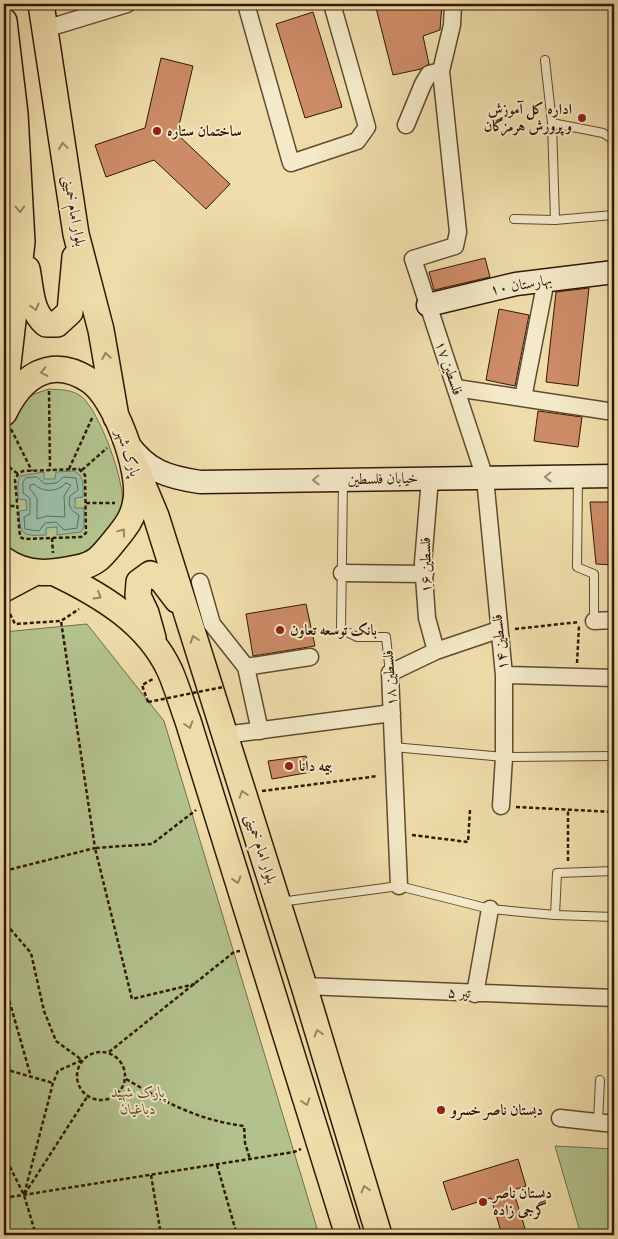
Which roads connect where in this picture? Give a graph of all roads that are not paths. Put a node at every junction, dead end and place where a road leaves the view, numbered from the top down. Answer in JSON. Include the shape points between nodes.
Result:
{"nodes":[{"id":1,"x":41,"y":4,"type":"edge"},
{"id":2,"x":127,"y":4,"type":"edge"},
{"id":3,"x":246,"y":4,"type":"edge"},
{"id":4,"x":332,"y":4,"type":"edge"},
{"id":5,"x":452,"y":4,"type":"edge"},
{"id":6,"x":4,"y":20,"type":"edge"},
{"id":7,"x":45,"y":29,"type":"junction"},
{"id":8,"x":6,"y":50,"type":"edge"},
{"id":9,"x":544,"y":60,"type":"dead end"},
{"id":10,"x":440,"y":70,"type":"junction"},
{"id":11,"x":552,"y":123,"type":"junction"},
{"id":12,"x":406,"y":125,"type":"dead end"},
{"id":13,"x":10,"y":138,"type":"edge"},
{"id":14,"x":614,"y":140,"type":"edge"},
{"id":15,"x":613,"y":215,"type":"dead end"},
{"id":16,"x":514,"y":219,"type":"dead end"},
{"id":17,"x":555,"y":220,"type":"junction"},
{"id":18,"x":76,"y":234,"type":"junction"},
{"id":19,"x":22,"y":242,"type":"junction"},
{"id":20,"x":614,"y":272,"type":"edge"},
{"id":21,"x":546,"y":280,"type":"junction"},
{"id":22,"x":428,"y":305,"type":"junction"},
{"id":23,"x":456,"y":388,"type":"junction"},
{"id":24,"x":523,"y":398,"type":"junction"},
{"id":25,"x":4,"y":399,"type":"edge"},
{"id":26,"x":614,"y":412,"type":"edge"},
{"id":27,"x":102,"y":418,"type":"junction"},
{"id":28,"x":4,"y":422,"type":"edge"},
{"id":29,"x":144,"y":468,"type":"junction"},
{"id":30,"x":578,"y":476,"type":"junction"},
{"id":31,"x":614,"y":476,"type":"edge"},
{"id":32,"x":430,"y":478,"type":"junction"},
{"id":33,"x":485,"y":478,"type":"junction"},
{"id":34,"x":342,"y":480,"type":"junction"},
{"id":35,"x":4,"y":560,"type":"edge"},
{"id":36,"x":48,"y":566,"type":"junction"},
{"id":37,"x":342,"y":574,"type":"junction"},
{"id":38,"x":425,"y":574,"type":"junction"},
{"id":39,"x":200,"y":582,"type":"dead end"},
{"id":40,"x":4,"y":589,"type":"edge"},
{"id":41,"x":184,"y":607,"type":"junction"},
{"id":42,"x":614,"y":620,"type":"edge"},
{"id":43,"x":586,"y":621,"type":"joint"},
{"id":44,"x":498,"y":630,"type":"junction"},
{"id":45,"x":154,"y":646,"type":"junction"},
{"id":46,"x":436,"y":651,"type":"junction"},
{"id":47,"x":310,"y":657,"type":"dead end"},
{"id":48,"x":246,"y":667,"type":"junction"},
{"id":49,"x":390,"y":673,"type":"junction"},
{"id":50,"x":504,"y":675,"type":"junction"},
{"id":51,"x":614,"y":678,"type":"edge"},
{"id":52,"x":392,"y":713,"type":"junction"},
{"id":53,"x":260,"y":731,"type":"junction"},
{"id":54,"x":225,"y":735,"type":"junction"},
{"id":55,"x":393,"y":747,"type":"junction"},
{"id":56,"x":614,"y":756,"type":"edge"},
{"id":57,"x":504,"y":757,"type":"junction"},
{"id":58,"x":501,"y":806,"type":"road end"},
{"id":59,"x":614,"y":871,"type":"edge"},
{"id":60,"x":399,"y":886,"type":"junction"},
{"id":61,"x":278,"y":903,"type":"junction"},
{"id":62,"x":490,"y":908,"type":"junction"},
{"id":63,"x":555,"y":915,"type":"junction"},
{"id":64,"x":614,"y":917,"type":"edge"},
{"id":65,"x":304,"y":986,"type":"junction"},
{"id":66,"x":475,"y":994,"type":"junction"},
{"id":67,"x":614,"y":998,"type":"edge"},
{"id":68,"x":600,"y":1080,"type":"dead end"},
{"id":69,"x":560,"y":1118,"type":"dead end"},
{"id":70,"x":606,"y":1123,"type":"edge"},
{"id":71,"x":348,"y":1235,"type":"edge"},
{"id":72,"x":379,"y":1235,"type":"edge"}],
"edges":[{"from":1,"to":7,"type":"main road","name":"بلوار امام خمینی"},
{"from":2,"to":7,"type":"street"},
{"from":3,"to":4,"type":"street","via":[[291,163],[358,141],[367,127]]},
{"from":5,"to":10,"type":"street","via":[[452,25]]},
{"from":6,"to":8,"type":"main road"},
{"from":18,"to":7,"type":"main road","name":"بلوار امام خمینی","one_way":true},
{"from":8,"to":13,"type":"main road"},
{"from":9,"to":11,"type":"lane"},
{"from":10,"to":12,"type":"street","via":[[429,74]]},
{"from":10,"to":22,"type":"street","name":"فلسطین ۱۷","via":[[458,232],[455,246],[413,259]]},
{"from":11,"to":14,"type":"lane","via":[[603,132]]},
{"from":11,"to":17,"type":"lane"},
{"from":13,"to":19,"type":"main road","one_way":true},
{"from":15,"to":17,"type":"lane"},
{"from":16,"to":17,"type":"lane"},
{"from":19,"to":18,"type":"main road","one_way":true,"via":[[34,309],[46,324],[57,324],[70,312]]},
{"from":27,"to":18,"type":"main road","name":"بلوار امام خمینی","one_way":true,"via":[[102,330]]},
{"from":19,"to":25,"type":"main road"},
{"from":20,"to":21,"type":"street","name":"بهارستان ۱۰"},
{"from":20,"to":26,"type":"lane"},
{"from":21,"to":22,"type":"street","name":"بهارستان ۱۰"},
{"from":21,"to":24,"type":"street"},
{"from":22,"to":23,"type":"street","name":"فلسطین ۱۷"},
{"from":23,"to":24,"type":"street"},
{"from":23,"to":33,"type":"street","name":"فلسطین ۱۷"},
{"from":24,"to":26,"type":"street"},
{"from":27,"to":28,"type":"main road","name":"پارک شهر","one_way":true,"via":[[90,380],[60,370],[39,372],[29,377],[13,394]]},
{"from":27,"to":29,"type":"main road","name":"پارک شهر","via":[[119,447]]},
{"from":34,"to":29,"type":"street","name":"خیابان فلسطین","one_way":true,"via":[[200,482]]},
{"from":36,"to":29,"type":"main road","name":"پارک شهر","one_way":true,"via":[[91,565],[102,556],[132,518]]},
{"from":29,"to":41,"type":"main road","name":"بلوار امام خمینی"},
{"from":30,"to":31,"type":"street","name":"خیابان فلسطین"},
{"from":30,"to":33,"type":"street","name":"خیابان فلسطین","one_way":true},
{"from":30,"to":43,"type":"lane","via":[[577,567],[594,574]]},
{"from":32,"to":33,"type":"street","name":"خیابان فلسطین"},
{"from":32,"to":34,"type":"street","name":"خیابان فلسطین"},
{"from":32,"to":38,"type":"street","name":"فلسطین ۱۶","via":[[423,563]]},
{"from":33,"to":44,"type":"street","name":"فلسطین ۱۴"},
{"from":34,"to":37,"type":"lane","name":"فلسطین ۱۸"},
{"from":35,"to":36,"type":"main road","via":[[28,571]]},
{"from":36,"to":40,"type":"main road","name":"پارک شهر"},
{"from":36,"to":45,"type":"main road","name":"بلوار امام خمینی","one_way":true,"via":[[112,604],[132,620]]},
{"from":37,"to":38,"type":"street"},
{"from":37,"to":49,"type":"lane","name":"فلسطین ۱۸","via":[[341,629],[358,637],[386,637]]},
{"from":38,"to":46,"type":"street","name":"فلسطین ۱۶","via":[[427,618]]},
{"from":39,"to":48,"type":"street","via":[[212,624]]},
{"from":41,"to":45,"type":"main road","via":[[158,576],[150,574],[139,582],[138,596]]},
{"from":54,"to":41,"type":"main road","name":"بلوار امام خمینی","one_way":true},
{"from":42,"to":43,"type":"street"},
{"from":44,"to":46,"type":"street"},
{"from":44,"to":50,"type":"street","name":"فلسطین ۱۴"},
{"from":45,"to":71,"type":"main road","name":"بلوار امام خمینی","one_way":true,"via":[[173,678]]},
{"from":46,"to":49,"type":"street"},
{"from":47,"to":48,"type":"street"},
{"from":48,"to":53,"type":"street"},
{"from":49,"to":52,"type":"street","name":"فلسطین ۱۸"},
{"from":50,"to":51,"type":"street"},
{"from":50,"to":57,"type":"street","name":"فلسطین ۱۴"},
{"from":52,"to":53,"type":"street"},
{"from":52,"to":55,"type":"street","name":"فلسطین ۱۸"},
{"from":53,"to":54,"type":"street"},
{"from":61,"to":54,"type":"main road","name":"بلوار امام خمینی","one_way":true},
{"from":55,"to":57,"type":"lane"},
{"from":55,"to":60,"type":"street","name":"فلسطین ۱۸"},
{"from":56,"to":57,"type":"lane"},
{"from":57,"to":58,"type":"street","name":"فلسطین ۱۴"},
{"from":59,"to":63,"type":"lane","via":[[556,874]]},
{"from":60,"to":61,"type":"lane"},
{"from":60,"to":62,"type":"lane"},
{"from":61,"to":65,"type":"main road","name":"بلوار امام خمینی"},
{"from":62,"to":63,"type":"lane"},
{"from":62,"to":66,"type":"street"},
{"from":63,"to":64,"type":"lane"},
{"from":65,"to":66,"type":"street","name":"تیر ۵"},
{"from":72,"to":65,"type":"main road","name":"بلوار امام خمینی","one_way":true},
{"from":66,"to":67,"type":"street","name":"تیر ۵"},
{"from":68,"to":70,"type":"lane"},
{"from":69,"to":70,"type":"street"}]}
